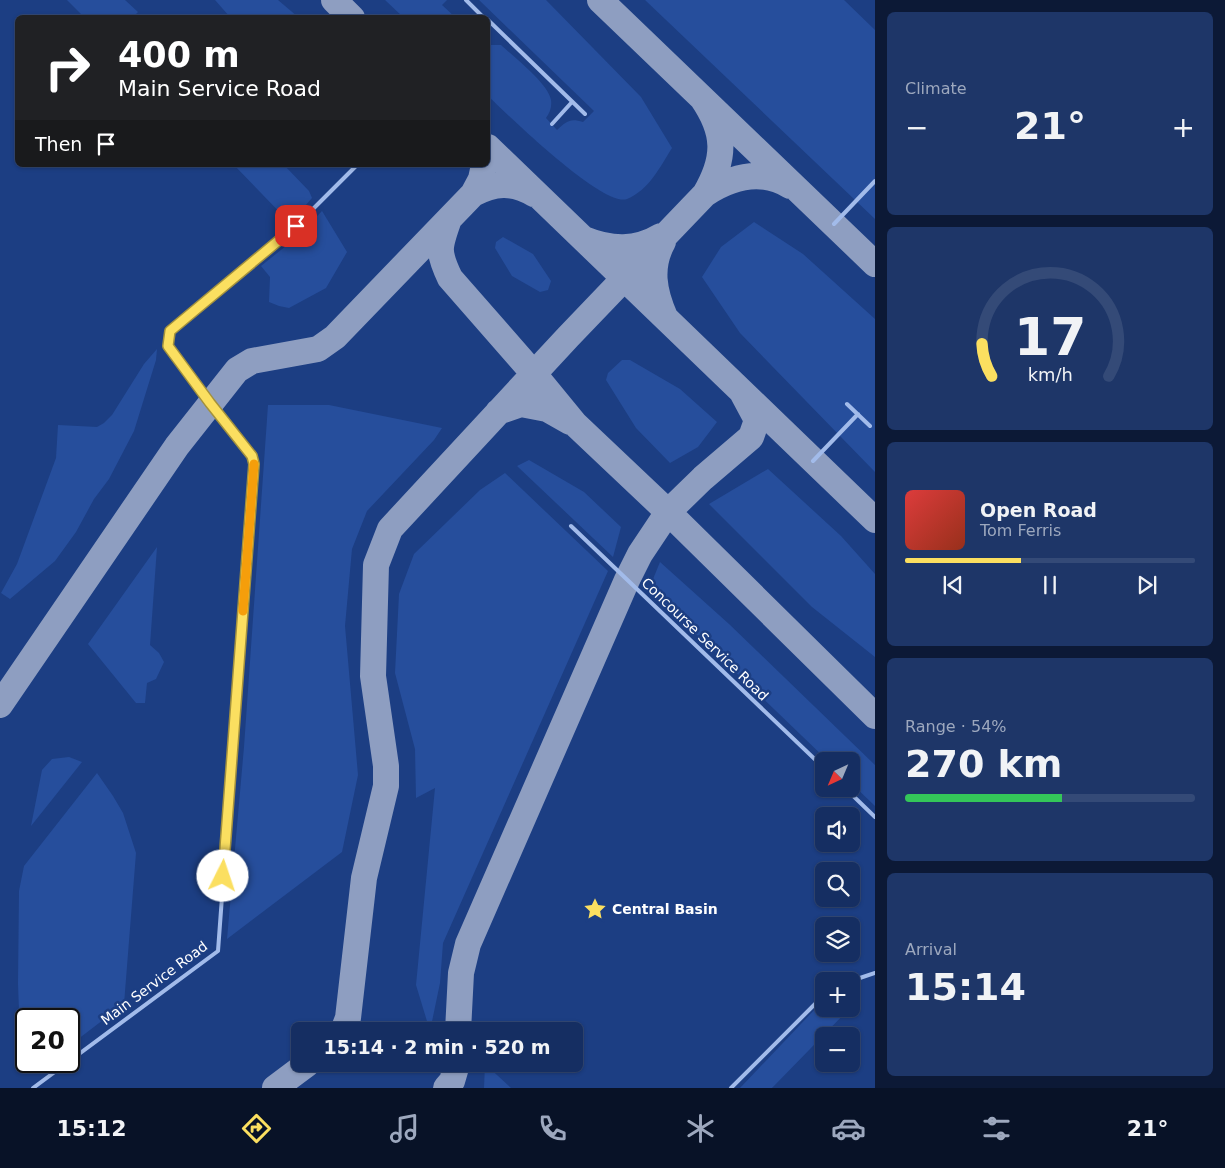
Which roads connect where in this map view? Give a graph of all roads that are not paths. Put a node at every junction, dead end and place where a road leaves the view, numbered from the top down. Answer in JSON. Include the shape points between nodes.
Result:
{"nodes":[{"id":1,"x":466,"y":0,"type":"edge"},
{"id":2,"x":481,"y":15,"type":"edge"},
{"id":3,"x":490,"y":24,"type":"edge"},
{"id":4,"x":572,"y":102,"type":"junction"},
{"id":5,"x":585,"y":114,"type":"dead end"},
{"id":6,"x":552,"y":124,"type":"dead end"},
{"id":7,"x":355,"y":167,"type":"edge"},
{"id":8,"x":875,"y":182,"type":"edge"},
{"id":9,"x":834,"y":224,"type":"dead end"},
{"id":10,"x":847,"y":404,"type":"dead end"},
{"id":11,"x":858,"y":414,"type":"junction"},
{"id":12,"x":870,"y":426,"type":"dead end"},
{"id":13,"x":813,"y":461,"type":"dead end"},
{"id":14,"x":571,"y":526,"type":"dead end"},
{"id":15,"x":815,"y":759,"type":"edge"},
{"id":16,"x":855,"y":798,"type":"edge"},
{"id":17,"x":875,"y":817,"type":"edge"},
{"id":18,"x":875,"y":973,"type":"edge"},
{"id":19,"x":860,"y":978,"type":"edge"},
{"id":20,"x":815,"y":1004,"type":"edge"},
{"id":21,"x":33,"y":1088,"type":"edge"},
{"id":22,"x":730,"y":1088,"type":"edge"}],
"edges":[{"from":1,"to":2,"type":"lane"},
{"from":3,"to":4,"type":"lane"},
{"from":4,"to":5,"type":"lane"},
{"from":4,"to":6,"type":"lane"},
{"from":7,"to":21,"type":"lane","name":"Main Service Road","via":[[283,239],[170,331],[168,346],[252,456],[254,464],[218,951]]},
{"from":8,"to":9,"type":"lane"},
{"from":10,"to":11,"type":"lane"},
{"from":11,"to":12,"type":"lane"},
{"from":11,"to":13,"type":"lane"},
{"from":14,"to":15,"type":"lane","name":"Concourse Service Road"},
{"from":16,"to":17,"type":"lane"},
{"from":18,"to":19,"type":"lane"},
{"from":20,"to":22,"type":"lane"}]}
